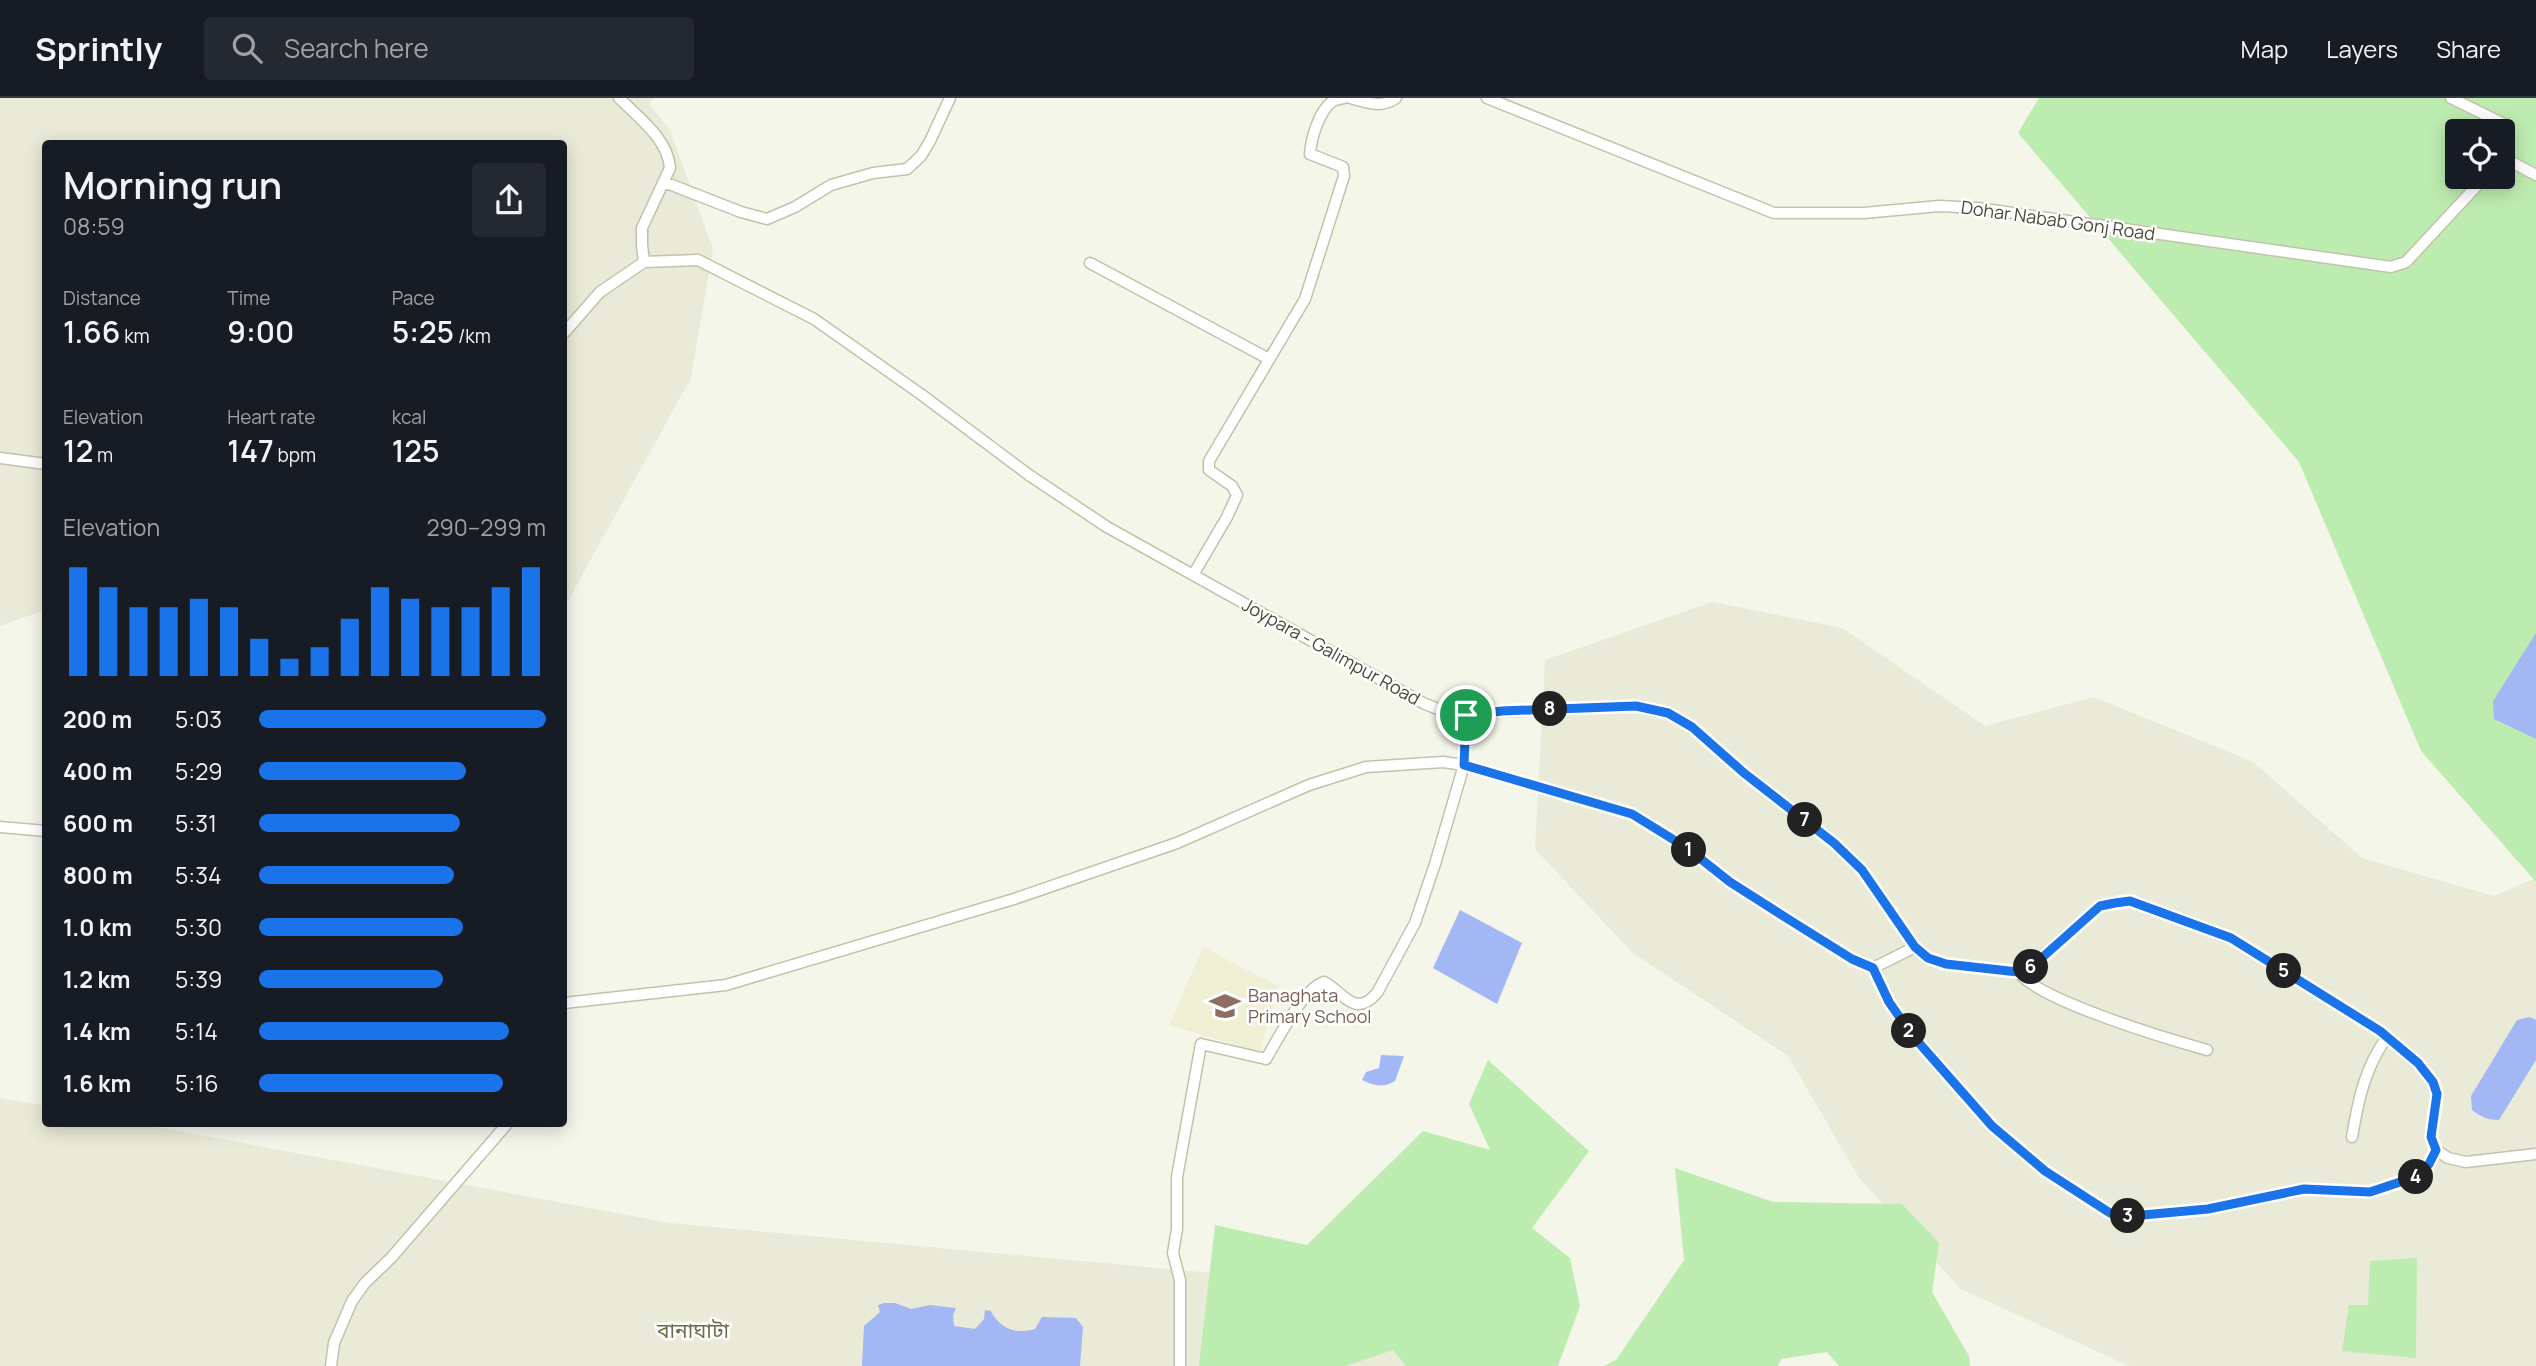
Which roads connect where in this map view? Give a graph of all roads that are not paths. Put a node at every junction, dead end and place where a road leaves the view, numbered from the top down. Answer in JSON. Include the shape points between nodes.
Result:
{"nodes":[{"id":1,"x":619,"y":98,"type":"edge"},
{"id":2,"x":950,"y":98,"type":"edge"},
{"id":3,"x":1347,"y":98,"type":"edge"},
{"id":4,"x":1396,"y":98,"type":"edge"},
{"id":5,"x":1488,"y":98,"type":"edge"},
{"id":6,"x":2451,"y":98,"type":"edge"},
{"id":7,"x":2494,"y":119,"type":"edge"},
{"id":8,"x":2515,"y":164,"type":"edge"},
{"id":9,"x":2536,"y":174,"type":"edge"},
{"id":10,"x":664,"y":182,"type":"junction"},
{"id":11,"x":2474,"y":189,"type":"edge"},
{"id":12,"x":644,"y":262,"type":"junction"},
{"id":13,"x":1090,"y":263,"type":"dead end"},
{"id":14,"x":567,"y":330,"type":"edge"},
{"id":15,"x":1269,"y":359,"type":"junction"},
{"id":16,"x":0,"y":458,"type":"edge"},
{"id":17,"x":42,"y":463,"type":"edge"},
{"id":18,"x":1193,"y":575,"type":"junction"},
{"id":19,"x":1466,"y":715,"type":"junction"},
{"id":20,"x":1464,"y":765,"type":"junction"},
{"id":21,"x":0,"y":827,"type":"edge"},
{"id":22,"x":42,"y":831,"type":"edge"},
{"id":23,"x":1915,"y":947,"type":"junction"},
{"id":24,"x":1873,"y":968,"type":"junction"},
{"id":25,"x":2018,"y":972,"type":"junction"},
{"id":26,"x":567,"y":1003,"type":"edge"},
{"id":27,"x":2387,"y":1037,"type":"junction"},
{"id":28,"x":2207,"y":1050,"type":"dead end"},
{"id":29,"x":505,"y":1127,"type":"edge"},
{"id":30,"x":2353,"y":1137,"type":"dead end"},
{"id":31,"x":2436,"y":1150,"type":"junction"},
{"id":32,"x":2536,"y":1154,"type":"edge"},
{"id":33,"x":331,"y":1366,"type":"edge"},
{"id":34,"x":1180,"y":1366,"type":"edge"}],
"edges":[{"from":1,"to":10,"type":"street","via":[[666,150],[670,168]]},
{"from":2,"to":10,"type":"street","via":[[926,148],[907,169],[831,185],[767,219]]},
{"from":3,"to":4,"type":"street","via":[[1376,105]]},
{"from":3,"to":15,"type":"street","via":[[1332,102],[1322,114],[1310,146],[1310,155],[1343,167],[1344,176],[1305,299]]},
{"from":5,"to":11,"type":"street","name":"Dohar Nabab Gonj Road","via":[[1774,214],[1978,208],[2391,267],[2406,262]]},
{"from":6,"to":7,"type":"street"},
{"from":8,"to":9,"type":"street"},
{"from":10,"to":12,"type":"street","via":[[642,228]]},
{"from":12,"to":14,"type":"street","via":[[600,292]]},
{"from":12,"to":18,"type":"street","name":"Joypara - Galimpur Road","via":[[698,260],[814,319],[1030,475],[1107,527]]},
{"from":13,"to":15,"type":"street"},
{"from":15,"to":18,"type":"street","via":[[1209,461],[1209,470],[1237,495]]},
{"from":16,"to":17,"type":"street"},
{"from":18,"to":19,"type":"street","name":"Joypara - Galimpur Road","via":[[1423,703]]},
{"from":19,"to":20,"type":"street"},
{"from":19,"to":23,"type":"street","name":"Joypara - Galimpur Road","via":[[1636,706],[1668,713],[1692,727],[1834,843],[1862,870]]},
{"from":20,"to":24,"type":"street","via":[[1632,814],[1730,882]]},
{"from":20,"to":26,"type":"street","via":[[1366,767],[1309,785],[1177,843],[1014,899],[726,985]]},
{"from":20,"to":34,"type":"street","via":[[1415,923],[1368,1003],[1349,1002],[1324,982],[1317,983],[1266,1059],[1201,1044],[1177,1177],[1173,1253],[1180,1280]]},
{"from":21,"to":22,"type":"street"},
{"from":23,"to":24,"type":"street"},
{"from":23,"to":25,"type":"street","name":"Joypara - Galimpur Road","via":[[1946,964]]},
{"from":24,"to":31,"type":"street","via":[[1912,1035],[1992,1126],[2045,1171],[2110,1213],[2132,1216],[2208,1209],[2304,1189],[2370,1192],[2418,1176]]},
{"from":25,"to":27,"type":"street","via":[[2036,963],[2100,906],[2130,901],[2231,938]]},
{"from":25,"to":28,"type":"street","via":[[2030,984],[2075,1006]]},
{"from":27,"to":30,"type":"street","via":[[2361,1090]]},
{"from":27,"to":31,"type":"street","via":[[2433,1082],[2437,1094],[2431,1137]]},
{"from":29,"to":33,"type":"street","via":[[365,1283],[334,1343]]},
{"from":31,"to":32,"type":"street","via":[[2466,1162]]}]}
